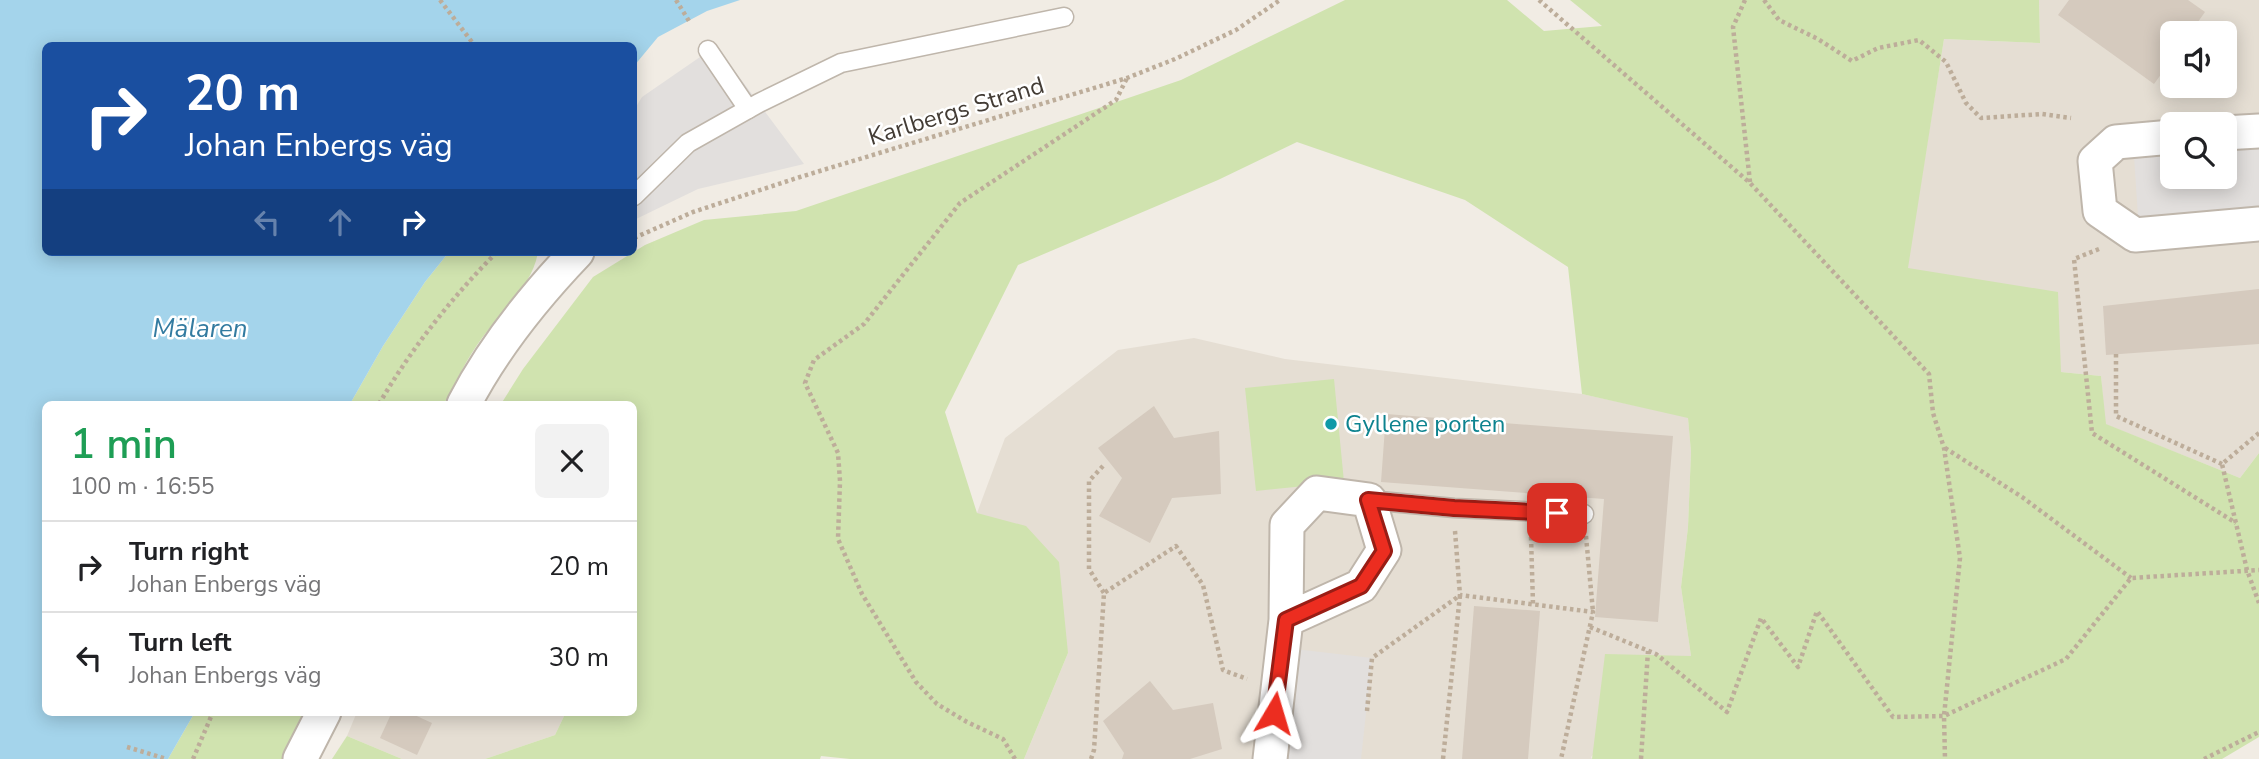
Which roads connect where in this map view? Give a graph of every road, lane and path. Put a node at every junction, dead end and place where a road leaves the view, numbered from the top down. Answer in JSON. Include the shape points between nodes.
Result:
{"nodes":[{"id":1,"x":440,"y":0,"type":"edge"},
{"id":2,"x":676,"y":0,"type":"edge"},
{"id":3,"x":1280,"y":0,"type":"edge"},
{"id":4,"x":1539,"y":0,"type":"edge"},
{"id":5,"x":1745,"y":0,"type":"edge"},
{"id":6,"x":1765,"y":0,"type":"edge"},
{"id":7,"x":1064,"y":17,"type":"dead end"},
{"id":8,"x":690,"y":21,"type":"dead end"},
{"id":9,"x":472,"y":42,"type":"edge"},
{"id":10,"x":708,"y":50,"type":"dead end"},
{"id":11,"x":1127,"y":78,"type":"junction"},
{"id":12,"x":748,"y":109,"type":"junction"},
{"id":13,"x":2071,"y":118,"type":"dead end"},
{"id":14,"x":2259,"y":131,"type":"edge"},
{"id":15,"x":2237,"y":132,"type":"edge"},
{"id":16,"x":2160,"y":139,"type":"edge"},
{"id":17,"x":1750,"y":183,"type":"junction"},
{"id":18,"x":637,"y":193,"type":"edge"},
{"id":19,"x":2259,"y":224,"type":"edge"},
{"id":20,"x":2135,"y":235,"type":"junction"},
{"id":21,"x":637,"y":237,"type":"edge"},
{"id":22,"x":493,"y":256,"type":"edge"},
{"id":23,"x":573,"y":256,"type":"edge"},
{"id":24,"x":2116,"y":354,"type":"dead end"},
{"id":25,"x":381,"y":401,"type":"edge"},
{"id":26,"x":466,"y":401,"type":"edge"},
{"id":27,"x":2259,"y":433,"type":"edge"},
{"id":28,"x":1944,"y":448,"type":"junction"},
{"id":29,"x":2222,"y":464,"type":"junction"},
{"id":30,"x":1104,"y":466,"type":"dead end"},
{"id":31,"x":1368,"y":500,"type":"junction"},
{"id":32,"x":1454,"y":508,"type":"junction"},
{"id":33,"x":1531,"y":512,"type":"junction"},
{"id":34,"x":1584,"y":514,"type":"joint"},
{"id":35,"x":2236,"y":523,"type":"junction"},
{"id":36,"x":2246,"y":570,"type":"junction"},
{"id":37,"x":2259,"y":570,"type":"edge"},
{"id":38,"x":2131,"y":578,"type":"junction"},
{"id":39,"x":1104,"y":593,"type":"junction"},
{"id":40,"x":1460,"y":595,"type":"junction"},
{"id":41,"x":2259,"y":603,"type":"edge"},
{"id":42,"x":1533,"y":604,"type":"junction"},
{"id":43,"x":1593,"y":612,"type":"junction"},
{"id":44,"x":1286,"y":620,"type":"junction"},
{"id":45,"x":1590,"y":627,"type":"junction"},
{"id":46,"x":1648,"y":651,"type":"junction"},
{"id":47,"x":1277,"y":692,"type":"junction"},
{"id":48,"x":1367,"y":711,"type":"dead end"},
{"id":49,"x":212,"y":716,"type":"edge"},
{"id":50,"x":1944,"y":716,"type":"junction"},
{"id":51,"x":328,"y":717,"type":"edge"},
{"id":52,"x":2259,"y":732,"type":"edge"},
{"id":53,"x":127,"y":747,"type":"dead end"},
{"id":54,"x":167,"y":759,"type":"edge"},
{"id":55,"x":193,"y":759,"type":"edge"},
{"id":56,"x":300,"y":759,"type":"edge"},
{"id":57,"x":1015,"y":759,"type":"edge"},
{"id":58,"x":1091,"y":759,"type":"edge"},
{"id":59,"x":1270,"y":759,"type":"edge"},
{"id":60,"x":1443,"y":759,"type":"edge"},
{"id":61,"x":1561,"y":759,"type":"edge"},
{"id":62,"x":1641,"y":759,"type":"edge"},
{"id":63,"x":1945,"y":759,"type":"edge"},
{"id":64,"x":2204,"y":759,"type":"edge"}],
"edges":[{"from":1,"to":9,"type":"path"},
{"from":2,"to":8,"type":"path"},
{"from":3,"to":11,"type":"path","name":"Karlbergs Strand","via":[[1236,30]]},
{"from":4,"to":17,"type":"path"},
{"from":5,"to":17,"type":"path","via":[[1733,27]]},
{"from":6,"to":13,"type":"path","via":[[1779,20],[1852,61],[1878,48],[1919,40],[1947,62],[1966,103],[1981,118],[2051,114]]},
{"from":7,"to":12,"type":"lane","via":[[841,62]]},
{"from":10,"to":12,"type":"lane"},
{"from":11,"to":21,"type":"path","name":"Karlbergs Strand","via":[[800,177],[693,212]]},
{"from":11,"to":57,"type":"path","via":[[1116,100],[960,203],[864,324],[814,360],[804,383],[838,453],[838,539],[862,594],[916,682],[937,704],[1003,739]]},
{"from":12,"to":18,"type":"lane","via":[[688,143]]},
{"from":14,"to":15,"type":"street"},
{"from":16,"to":20,"type":"street","via":[[2116,142],[2095,161],[2099,212]]},
{"from":17,"to":28,"type":"path","via":[[1929,374],[1933,413]]},
{"from":19,"to":20,"type":"street"},
{"from":20,"to":35,"type":"path","via":[[2074,259],[2092,433]]},
{"from":22,"to":25,"type":"path","via":[[401,367]]},
{"from":23,"to":26,"type":"street","via":[[542,289]]},
{"from":24,"to":29,"type":"path","via":[[2116,416]]},
{"from":27,"to":29,"type":"path"},
{"from":28,"to":38,"type":"path","via":[[2022,497]]},
{"from":28,"to":50,"type":"path","via":[[1960,558]]},
{"from":29,"to":35,"type":"path"},
{"from":30,"to":39,"type":"path","via":[[1089,481],[1088,569]]},
{"from":31,"to":32,"type":"lane"},
{"from":31,"to":44,"type":"street","via":[[1384,551],[1361,586]]},
{"from":31,"to":44,"type":"street","via":[[1317,493],[1287,525]]},
{"from":32,"to":33,"type":"lane"},
{"from":32,"to":40,"type":"path"},
{"from":33,"to":34,"type":"lane"},
{"from":33,"to":42,"type":"path"},
{"from":34,"to":43,"type":"path"},
{"from":35,"to":36,"type":"path"},
{"from":36,"to":37,"type":"path"},
{"from":36,"to":38,"type":"path"},
{"from":36,"to":41,"type":"path"},
{"from":38,"to":50,"type":"path","via":[[2066,659]]},
{"from":39,"to":47,"type":"path","via":[[1176,545],[1203,585],[1223,670]]},
{"from":39,"to":58,"type":"path"},
{"from":40,"to":42,"type":"path"},
{"from":40,"to":48,"type":"path","via":[[1373,658]]},
{"from":40,"to":60,"type":"path"},
{"from":42,"to":43,"type":"path"},
{"from":43,"to":45,"type":"path"},
{"from":44,"to":47,"type":"street"},
{"from":45,"to":46,"type":"path"},
{"from":45,"to":61,"type":"path"},
{"from":46,"to":50,"type":"path","via":[[1727,712],[1761,618],[1798,667],[1817,611],[1893,718]]},
{"from":46,"to":62,"type":"path"},
{"from":47,"to":59,"type":"street"},
{"from":49,"to":55,"type":"path"},
{"from":50,"to":63,"type":"path"},
{"from":51,"to":56,"type":"street"},
{"from":52,"to":64,"type":"path"},
{"from":53,"to":54,"type":"path"}]}
